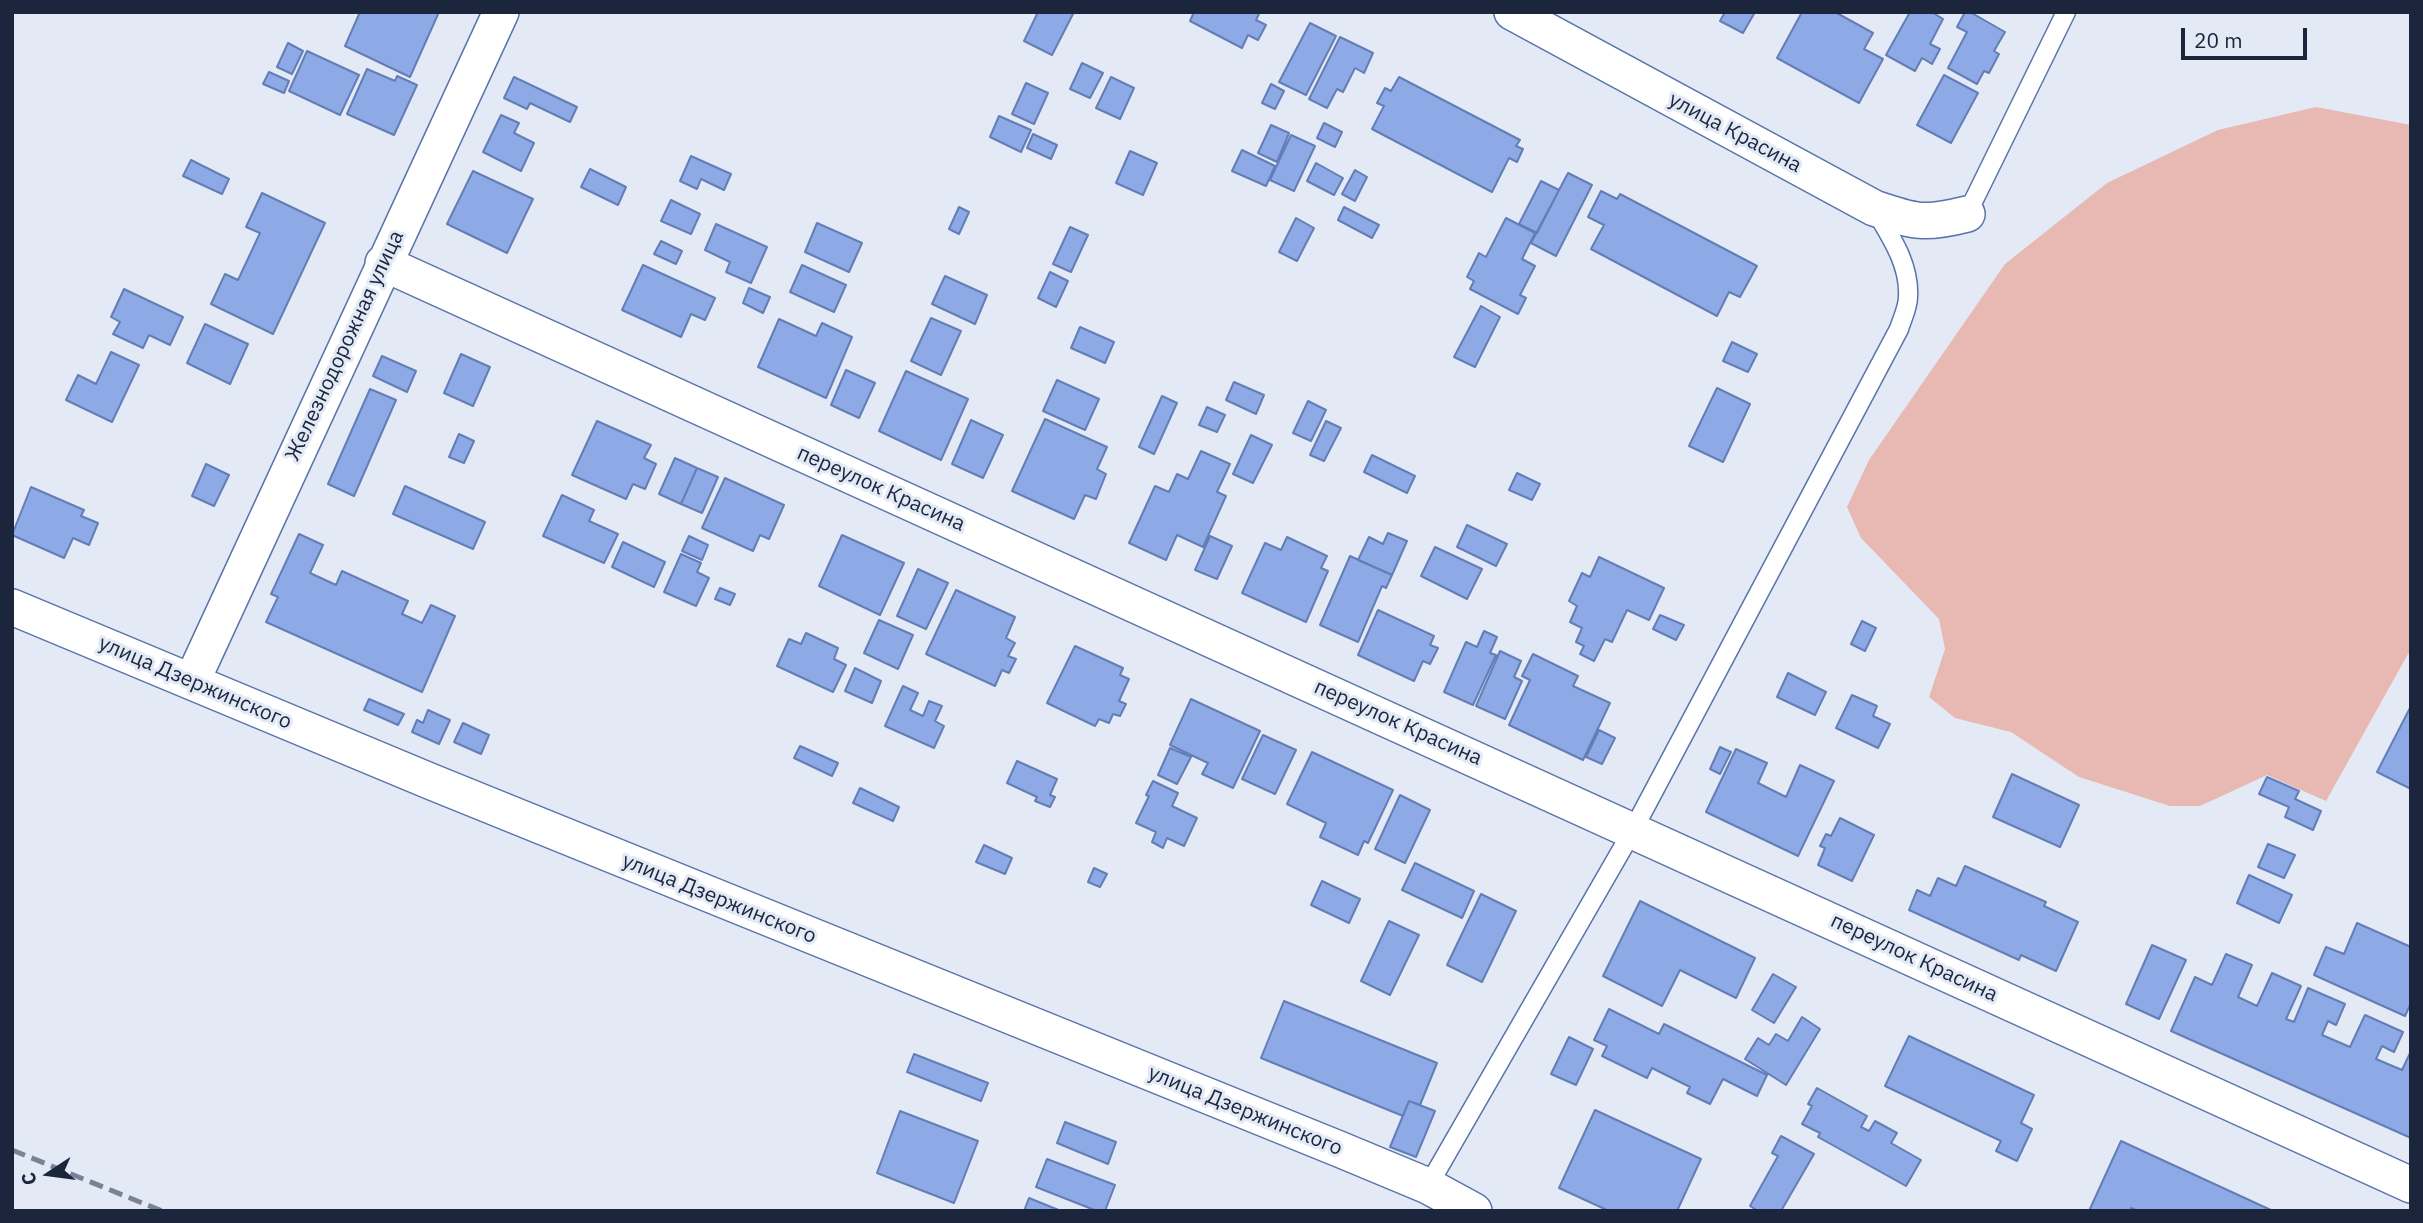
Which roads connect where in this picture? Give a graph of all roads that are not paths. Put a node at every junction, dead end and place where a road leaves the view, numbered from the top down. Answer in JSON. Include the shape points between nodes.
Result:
{"nodes":[{"id":1,"x":500,"y":12,"type":"edge"},
{"id":2,"x":1512,"y":12,"type":"edge"},
{"id":3,"x":2066,"y":12,"type":"edge"},
{"id":4,"x":1874,"y":208,"type":"junction"},
{"id":5,"x":1967,"y":214,"type":"joint"},
{"id":6,"x":383,"y":263,"type":"junction"},
{"id":7,"x":12,"y":607,"type":"edge"},
{"id":8,"x":192,"y":681,"type":"junction"},
{"id":9,"x":1633,"y":830,"type":"junction"},
{"id":10,"x":2411,"y":1185,"type":"edge"},
{"id":11,"x":1428,"y":1186,"type":"junction"},
{"id":12,"x":1474,"y":1211,"type":"edge"}],
"edges":[{"from":1,"to":6,"type":"street","name":"Железнодорожная улица"},
{"from":2,"to":4,"type":"street","name":"улица Красина"},
{"from":3,"to":5,"type":"lane"},
{"from":4,"to":5,"type":"street","name":"улица Красина","via":[[1911,221],[1938,222]]},
{"from":4,"to":9,"type":"lane","via":[[1908,276],[1908,300],[1899,329]]},
{"from":6,"to":8,"type":"street","name":"Железнодорожная улица"},
{"from":6,"to":9,"type":"street","name":"переулок Красина"},
{"from":7,"to":8,"type":"street","name":"улица Дзержинского"},
{"from":8,"to":11,"type":"street","name":"улица Дзержинского"},
{"from":9,"to":10,"type":"street","name":"переулок Красина"},
{"from":9,"to":11,"type":"lane"},
{"from":11,"to":12,"type":"street","name":"улица Дзержинского"}]}
